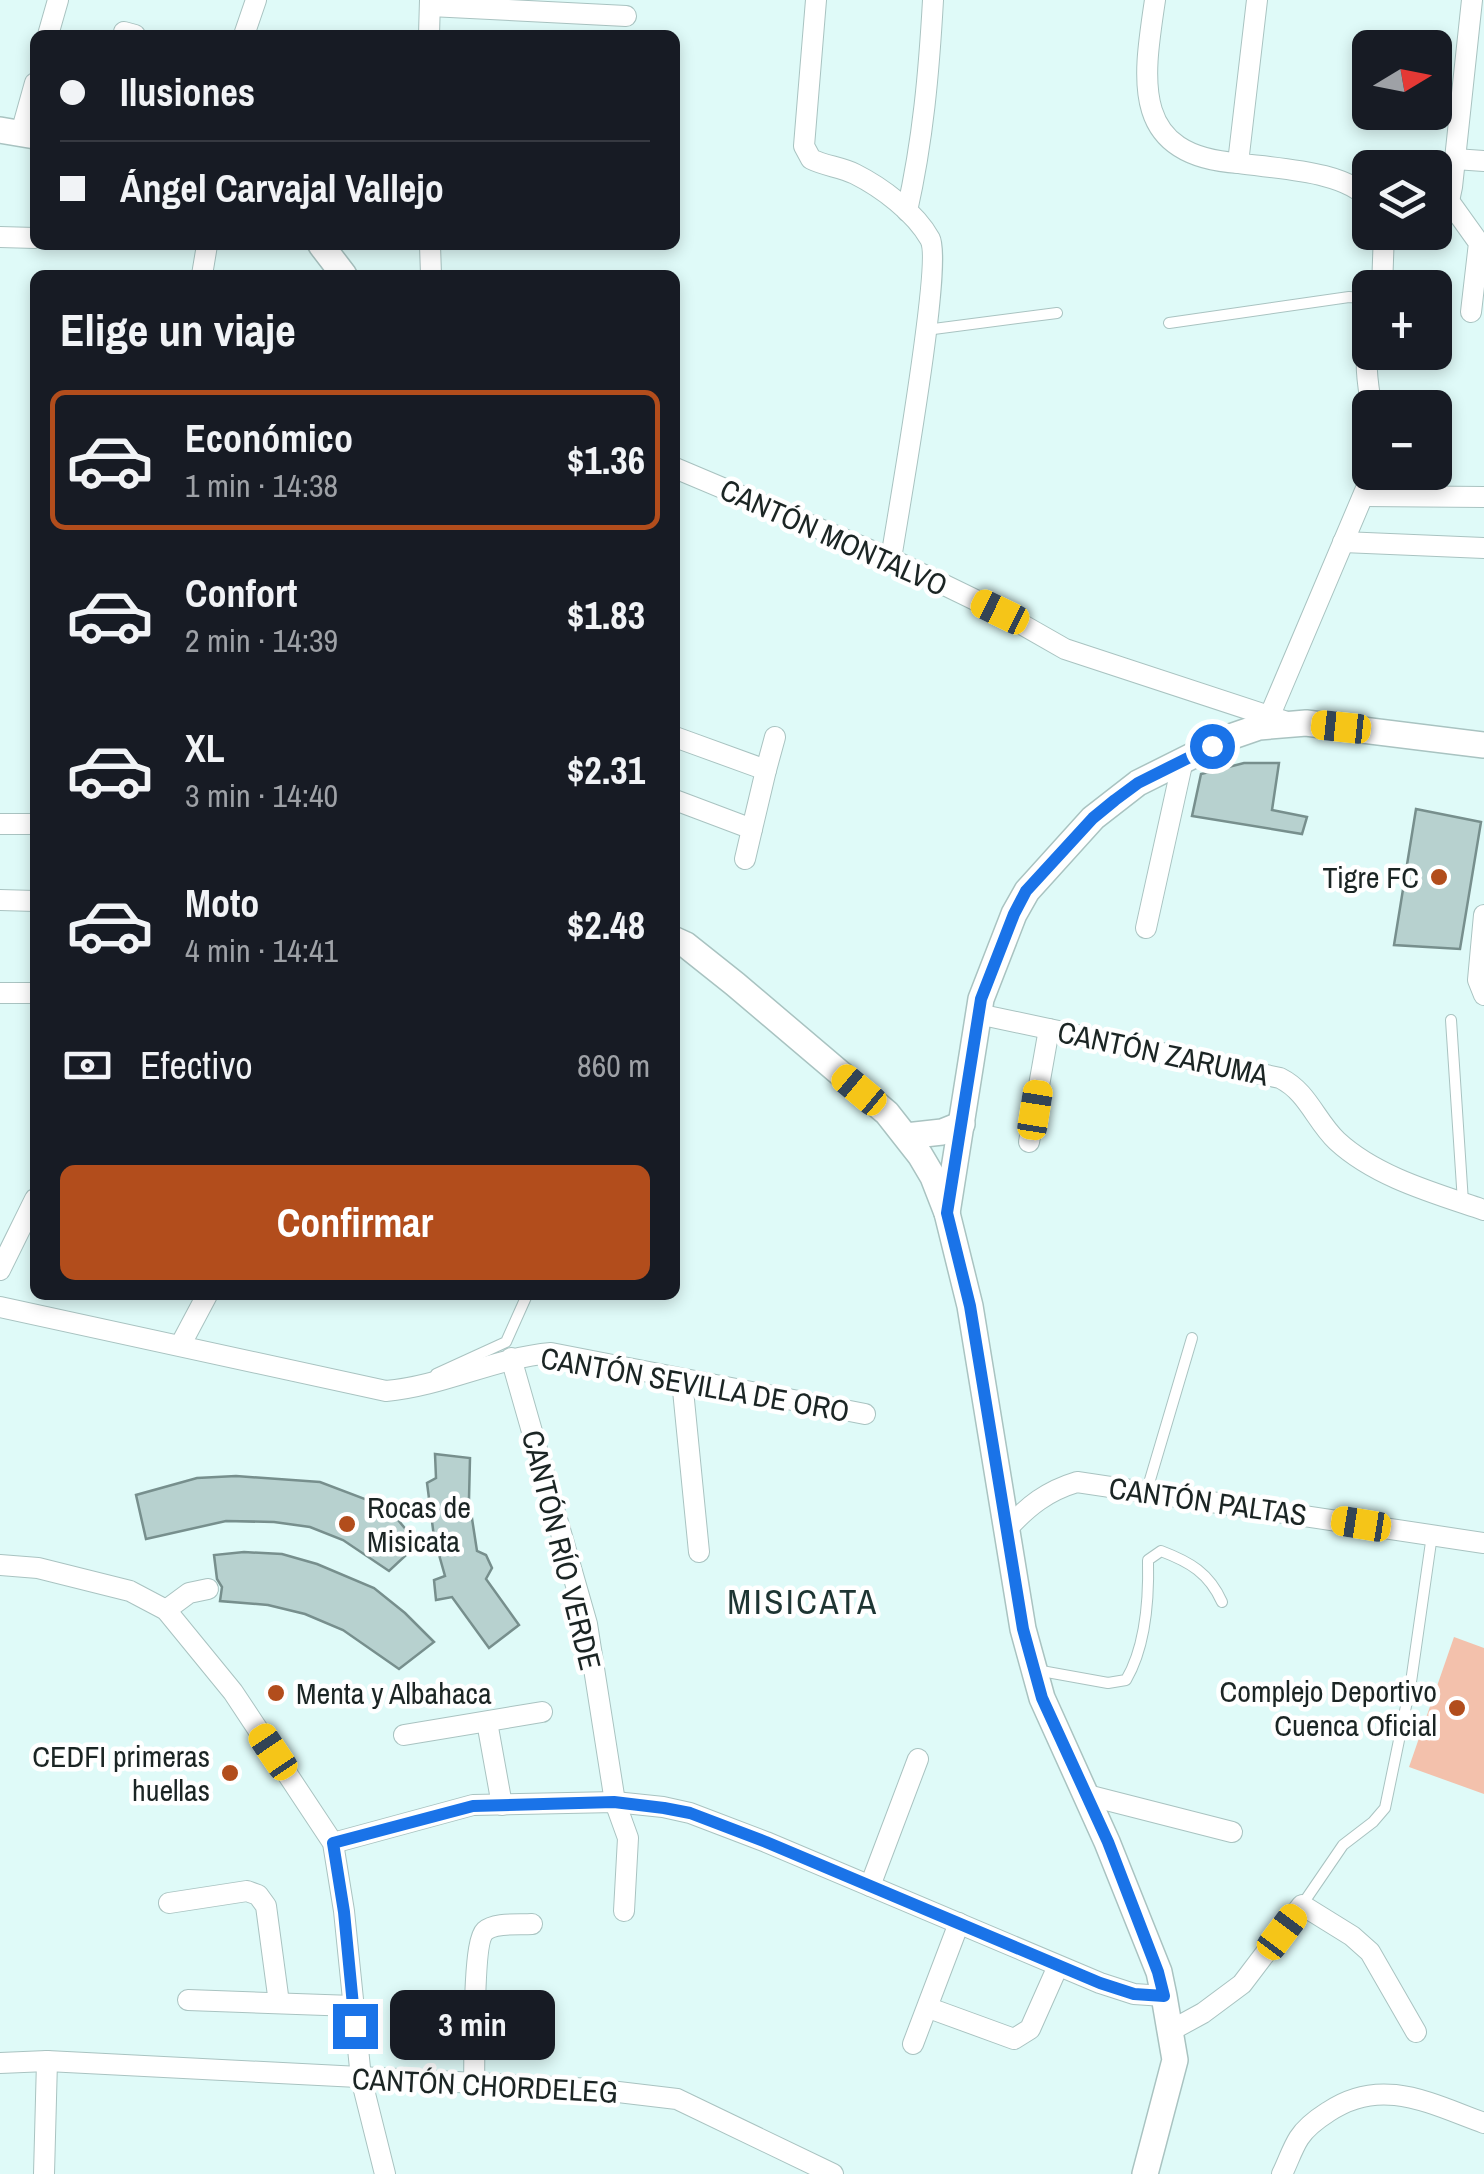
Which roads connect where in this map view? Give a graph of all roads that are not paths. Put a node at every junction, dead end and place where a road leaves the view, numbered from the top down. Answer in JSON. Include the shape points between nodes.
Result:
{"nodes":[{"id":1,"x":58,"y":0,"type":"edge"},
{"id":2,"x":256,"y":0,"type":"edge"},
{"id":3,"x":816,"y":0,"type":"edge"},
{"id":4,"x":933,"y":0,"type":"edge"},
{"id":5,"x":1155,"y":0,"type":"edge"},
{"id":6,"x":1257,"y":0,"type":"edge"},
{"id":7,"x":1472,"y":0,"type":"edge"},
{"id":8,"x":430,"y":3,"type":"edge"},
{"id":9,"x":626,"y":16,"type":"dead end"},
{"id":10,"x":49,"y":30,"type":"edge"},
{"id":11,"x":246,"y":30,"type":"edge"},
{"id":12,"x":428,"y":30,"type":"edge"},
{"id":13,"x":30,"y":99,"type":"edge"},
{"id":14,"x":19,"y":133,"type":"edge"},
{"id":15,"x":1455,"y":159,"type":"junction"},
{"id":16,"x":1484,"y":162,"type":"edge"},
{"id":17,"x":1238,"y":163,"type":"junction"},
{"id":18,"x":1452,"y":170,"type":"edge"},
{"id":19,"x":1352,"y":185,"type":"edge"},
{"id":20,"x":906,"y":211,"type":"junction"},
{"id":21,"x":1452,"y":217,"type":"edge"},
{"id":22,"x":0,"y":237,"type":"edge"},
{"id":23,"x":30,"y":238,"type":"edge"},
{"id":24,"x":325,"y":250,"type":"edge"},
{"id":25,"x":340,"y":270,"type":"edge"},
{"id":26,"x":1352,"y":298,"type":"edge"},
{"id":27,"x":1471,"y":312,"type":"dead end"},
{"id":28,"x":1057,"y":313,"type":"dead end"},
{"id":29,"x":1169,"y":323,"type":"dead end"},
{"id":30,"x":925,"y":330,"type":"junction"},
{"id":31,"x":680,"y":470,"type":"edge"},
{"id":32,"x":1366,"y":490,"type":"edge"},
{"id":33,"x":1364,"y":496,"type":"junction"},
{"id":34,"x":1484,"y":497,"type":"edge"},
{"id":35,"x":1346,"y":536,"type":"junction"},
{"id":36,"x":1484,"y":538,"type":"edge"},
{"id":37,"x":1484,"y":548,"type":"edge"},
{"id":38,"x":891,"y":559,"type":"junction"},
{"id":39,"x":1279,"y":719,"type":"junction"},
{"id":40,"x":775,"y":737,"type":"dead end"},
{"id":41,"x":680,"y":739,"type":"edge"},
{"id":42,"x":1484,"y":745,"type":"edge"},
{"id":43,"x":1182,"y":760,"type":"junction"},
{"id":44,"x":766,"y":770,"type":"junction"},
{"id":45,"x":680,"y":802,"type":"edge"},
{"id":46,"x":0,"y":824,"type":"edge"},
{"id":47,"x":30,"y":824,"type":"edge"},
{"id":48,"x":752,"y":829,"type":"junction"},
{"id":49,"x":746,"y":859,"type":"dead end"},
{"id":50,"x":0,"y":900,"type":"edge"},
{"id":51,"x":30,"y":901,"type":"edge"},
{"id":52,"x":1484,"y":914,"type":"edge"},
{"id":53,"x":1146,"y":928,"type":"dead end"},
{"id":54,"x":680,"y":942,"type":"edge"},
{"id":55,"x":0,"y":993,"type":"edge"},
{"id":56,"x":30,"y":993,"type":"edge"},
{"id":57,"x":1484,"y":995,"type":"edge"},
{"id":58,"x":978,"y":1014,"type":"junction"},
{"id":59,"x":1451,"y":1020,"type":"dead end"},
{"id":60,"x":1049,"y":1029,"type":"junction"},
{"id":61,"x":962,"y":1124,"type":"junction"},
{"id":62,"x":906,"y":1136,"type":"junction"},
{"id":63,"x":1029,"y":1142,"type":"dead end"},
{"id":64,"x":1463,"y":1203,"type":"junction"},
{"id":65,"x":30,"y":1209,"type":"edge"},
{"id":66,"x":1484,"y":1210,"type":"edge"},
{"id":67,"x":947,"y":1213,"type":"junction"},
{"id":68,"x":0,"y":1270,"type":"edge"},
{"id":69,"x":204,"y":1300,"type":"edge"},
{"id":70,"x":525,"y":1300,"type":"edge"},
{"id":71,"x":0,"y":1307,"type":"edge"},
{"id":72,"x":1192,"y":1338,"type":"dead end"},
{"id":73,"x":181,"y":1344,"type":"junction"},
{"id":74,"x":511,"y":1358,"type":"junction"},
{"id":75,"x":682,"y":1380,"type":"junction"},
{"id":76,"x":426,"y":1386,"type":"junction"},
{"id":77,"x":865,"y":1414,"type":"dead end"},
{"id":78,"x":1147,"y":1490,"type":"junction"},
{"id":79,"x":1007,"y":1528,"type":"junction"},
{"id":80,"x":1432,"y":1535,"type":"junction"},
{"id":81,"x":1484,"y":1544,"type":"edge"},
{"id":82,"x":699,"y":1552,"type":"dead end"},
{"id":83,"x":0,"y":1565,"type":"edge"},
{"id":84,"x":208,"y":1589,"type":"dead end"},
{"id":85,"x":1222,"y":1602,"type":"dead end"},
{"id":86,"x":166,"y":1610,"type":"junction"},
{"id":87,"x":1034,"y":1670,"type":"junction"},
{"id":88,"x":542,"y":1712,"type":"dead end"},
{"id":89,"x":487,"y":1722,"type":"junction"},
{"id":90,"x":404,"y":1734,"type":"dead end"},
{"id":91,"x":918,"y":1759,"type":"dead end"},
{"id":92,"x":1086,"y":1795,"type":"junction"},
{"id":93,"x":614,"y":1802,"type":"junction"},
{"id":94,"x":502,"y":1804,"type":"junction"},
{"id":95,"x":1232,"y":1832,"type":"dead end"},
{"id":96,"x":333,"y":1843,"type":"junction"},
{"id":97,"x":870,"y":1886,"type":"junction"},
{"id":98,"x":169,"y":1903,"type":"dead end"},
{"id":99,"x":1302,"y":1905,"type":"junction"},
{"id":100,"x":624,"y":1911,"type":"dead end"},
{"id":101,"x":958,"y":1923,"type":"junction"},
{"id":102,"x":532,"y":1924,"type":"dead end"},
{"id":103,"x":1058,"y":1966,"type":"junction"},
{"id":104,"x":1164,"y":1996,"type":"junction"},
{"id":105,"x":188,"y":2000,"type":"dead end"},
{"id":106,"x":279,"y":2003,"type":"junction"},
{"id":107,"x":352,"y":2006,"type":"junction"},
{"id":108,"x":929,"y":2008,"type":"junction"},
{"id":109,"x":1170,"y":2031,"type":"junction"},
{"id":110,"x":1416,"y":2032,"type":"dead end"},
{"id":111,"x":913,"y":2044,"type":"dead end"},
{"id":112,"x":47,"y":2061,"type":"junction"},
{"id":113,"x":0,"y":2063,"type":"edge"},
{"id":114,"x":361,"y":2078,"type":"junction"},
{"id":115,"x":474,"y":2084,"type":"junction"},
{"id":116,"x":1484,"y":2123,"type":"edge"},
{"id":117,"x":44,"y":2174,"type":"edge"},
{"id":118,"x":385,"y":2174,"type":"edge"},
{"id":119,"x":833,"y":2174,"type":"edge"},
{"id":120,"x":1145,"y":2174,"type":"edge"},
{"id":121,"x":1282,"y":2174,"type":"edge"}],
"edges":[{"from":1,"to":10,"type":"street"},
{"from":2,"to":11,"type":"street"},
{"from":3,"to":20,"type":"street","via":[[804,146],[811,158],[852,172]]},
{"from":4,"to":20,"type":"street","via":[[928,92]]},
{"from":5,"to":17,"type":"street","via":[[1146,60],[1154,120],[1166,137],[1194,152]]},
{"from":6,"to":17,"type":"street"},
{"from":7,"to":15,"type":"street"},
{"from":8,"to":9,"type":"street"},
{"from":8,"to":12,"type":"street"},
{"from":13,"to":14,"type":"street"},
{"from":15,"to":16,"type":"street"},
{"from":15,"to":18,"type":"street"},
{"from":17,"to":19,"type":"street"},
{"from":20,"to":30,"type":"street","via":[[933,243]]},
{"from":21,"to":27,"type":"street","via":[[1479,243]]},
{"from":22,"to":23,"type":"street"},
{"from":24,"to":25,"type":"street"},
{"from":26,"to":29,"type":"lane"},
{"from":28,"to":30,"type":"lane"},
{"from":30,"to":38,"type":"street"},
{"from":31,"to":38,"type":"street","name":"CANTÓN MONTALVO"},
{"from":32,"to":33,"type":"street"},
{"from":33,"to":34,"type":"street"},
{"from":33,"to":35,"type":"street"},
{"from":35,"to":36,"type":"street"},
{"from":35,"to":37,"type":"street"},
{"from":35,"to":39,"type":"street"},
{"from":38,"to":39,"type":"street","name":"CANTÓN MONTALVO","via":[[1065,648]]},
{"from":39,"to":42,"type":"street"},
{"from":39,"to":43,"type":"street"},
{"from":40,"to":44,"type":"street"},
{"from":41,"to":44,"type":"street"},
{"from":43,"to":53,"type":"street"},
{"from":43,"to":58,"type":"street","via":[[1093,818],[1026,891]]},
{"from":44,"to":48,"type":"street"},
{"from":45,"to":48,"type":"street"},
{"from":46,"to":47,"type":"street"},
{"from":48,"to":49,"type":"street"},
{"from":50,"to":51,"type":"street"},
{"from":52,"to":57,"type":"street","via":[[1478,980]]},
{"from":54,"to":62,"type":"street"},
{"from":55,"to":56,"type":"street"},
{"from":58,"to":60,"type":"street","name":"CANTÓN ZARUMA"},
{"from":58,"to":61,"type":"street"},
{"from":59,"to":64,"type":"lane"},
{"from":60,"to":63,"type":"street"},
{"from":60,"to":64,"type":"street","name":"CANTÓN ZARUMA","via":[[1280,1078],[1304,1094],[1335,1139],[1366,1161]]},
{"from":61,"to":62,"type":"street"},
{"from":61,"to":67,"type":"street"},
{"from":62,"to":67,"type":"street","via":[[933,1176]]},
{"from":64,"to":66,"type":"street","name":"CANTÓN ZARUMA"},
{"from":65,"to":68,"type":"street"},
{"from":67,"to":79,"type":"street","via":[[970,1306]]},
{"from":69,"to":73,"type":"street"},
{"from":70,"to":76,"type":"lane","via":[[506,1342],[438,1372]]},
{"from":71,"to":73,"type":"street","name":"CANTÓN SEVILLA DE ORO"},
{"from":72,"to":78,"type":"lane"},
{"from":73,"to":76,"type":"street","name":"CANTÓN SEVILLA DE ORO","via":[[386,1391]]},
{"from":74,"to":75,"type":"street","name":"CANTÓN SEVILLA DE ORO","via":[[551,1353]]},
{"from":74,"to":76,"type":"street","name":"CANTÓN SEVILLA DE ORO"},
{"from":74,"to":93,"type":"street","name":"CANTÓN RÍO VERDE","via":[[587,1624]]},
{"from":75,"to":77,"type":"street","name":"CANTÓN SEVILLA DE ORO"},
{"from":75,"to":82,"type":"street"},
{"from":78,"to":79,"type":"street","name":"CANTÓN PALTAS","via":[[1077,1482],[1051,1490]]},
{"from":78,"to":80,"type":"street","name":"CANTÓN PALTAS"},
{"from":79,"to":87,"type":"street"},
{"from":80,"to":81,"type":"street","name":"CANTÓN PALTAS"},
{"from":80,"to":99,"type":"lane","via":[[1385,1808],[1343,1845]]},
{"from":83,"to":86,"type":"street","via":[[130,1591]]},
{"from":84,"to":86,"type":"street"},
{"from":85,"to":87,"type":"lane","via":[[1200,1569],[1161,1551],[1148,1560],[1145,1617],[1126,1680]]},
{"from":86,"to":96,"type":"street","via":[[233,1692]]},
{"from":87,"to":92,"type":"street"},
{"from":88,"to":89,"type":"street"},
{"from":89,"to":90,"type":"street"},
{"from":89,"to":94,"type":"street"},
{"from":91,"to":97,"type":"street"},
{"from":92,"to":95,"type":"street"},
{"from":92,"to":104,"type":"street"},
{"from":93,"to":94,"type":"street"},
{"from":93,"to":97,"type":"street","via":[[690,1813]]},
{"from":93,"to":100,"type":"street","name":"CANTÓN RÍO VERDE","via":[[628,1838]]},
{"from":94,"to":96,"type":"street"},
{"from":96,"to":107,"type":"street"},
{"from":97,"to":101,"type":"street"},
{"from":98,"to":106,"type":"street","via":[[258,1895],[266,1906]]},
{"from":99,"to":109,"type":"street","via":[[1242,1984]]},
{"from":99,"to":110,"type":"street","via":[[1370,1952]]},
{"from":101,"to":103,"type":"street"},
{"from":101,"to":108,"type":"street"},
{"from":102,"to":115,"type":"street","via":[[494,1927],[480,1939]]},
{"from":103,"to":104,"type":"street","via":[[1134,1994]]},
{"from":103,"to":108,"type":"street","via":[[1030,2029],[1014,2040]]},
{"from":104,"to":109,"type":"street"},
{"from":105,"to":106,"type":"street"},
{"from":106,"to":107,"type":"street"},
{"from":107,"to":114,"type":"street"},
{"from":108,"to":111,"type":"street"},
{"from":109,"to":120,"type":"street","via":[[1175,2060]]},
{"from":112,"to":113,"type":"street","name":"CANTÓN CHORDELEG"},
{"from":112,"to":114,"type":"street","name":"CANTÓN CHORDELEG"},
{"from":112,"to":117,"type":"street"},
{"from":114,"to":115,"type":"street","name":"CANTÓN CHORDELEG"},
{"from":114,"to":118,"type":"street"},
{"from":115,"to":119,"type":"street","name":"CANTÓN CHORDELEG","via":[[677,2099]]},
{"from":116,"to":121,"type":"street","via":[[1417,2098],[1373,2092],[1348,2098],[1314,2120]]}]}
